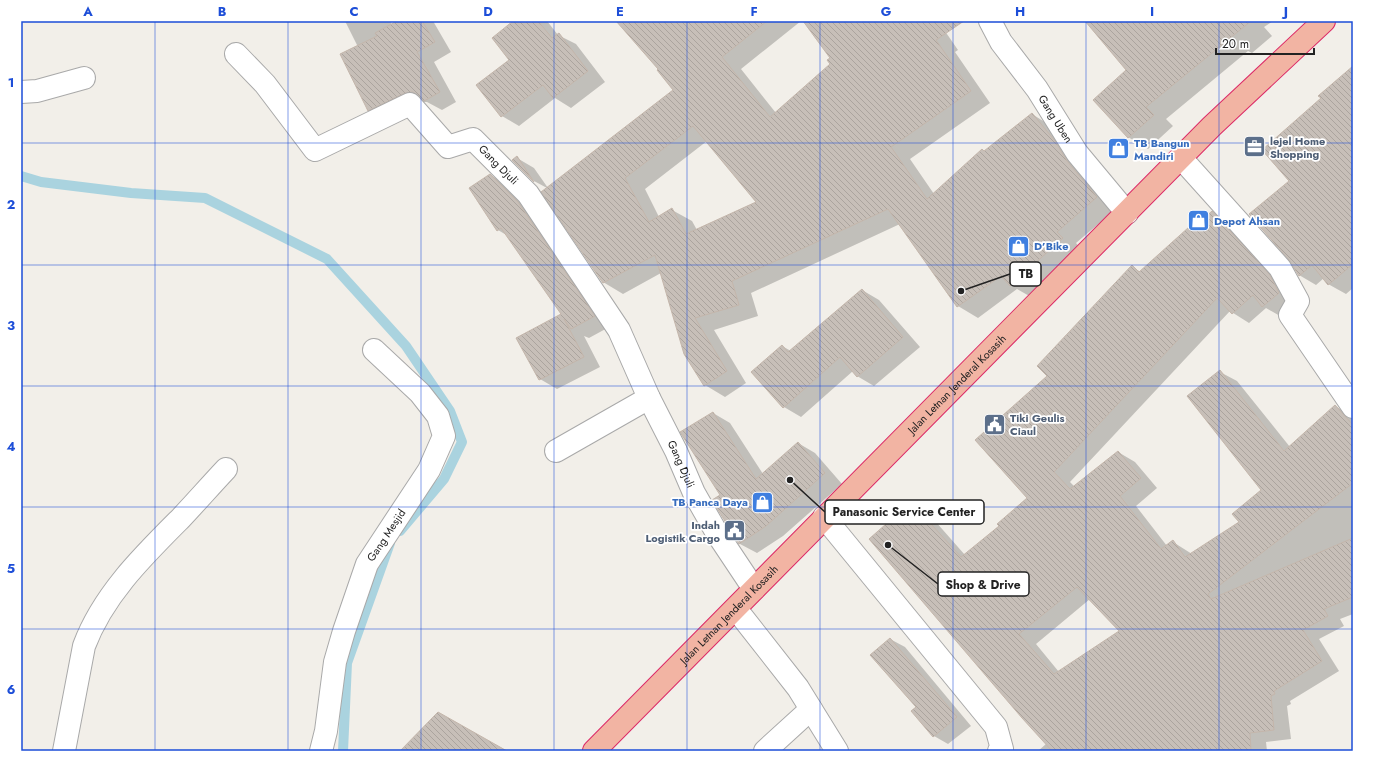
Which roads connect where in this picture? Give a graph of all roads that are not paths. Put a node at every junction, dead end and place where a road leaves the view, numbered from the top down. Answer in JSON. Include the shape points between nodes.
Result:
{"nodes":[{"id":1,"x":990,"y":21,"type":"edge"},
{"id":2,"x":1324,"y":21,"type":"edge"},
{"id":3,"x":236,"y":54,"type":"dead end"},
{"id":4,"x":84,"y":78,"type":"dead end"},
{"id":5,"x":21,"y":92,"type":"edge"},
{"id":6,"x":1181,"y":158,"type":"junction"},
{"id":7,"x":1127,"y":213,"type":"junction"},
{"id":8,"x":374,"y":350,"type":"dead end"},
{"id":9,"x":649,"y":398,"type":"junction"},
{"id":10,"x":1353,"y":407,"type":"edge"},
{"id":11,"x":556,"y":451,"type":"dead end"},
{"id":12,"x":226,"y":469,"type":"dead end"},
{"id":13,"x":824,"y":517,"type":"junction"},
{"id":14,"x":754,"y":590,"type":"junction"},
{"id":15,"x":736,"y":608,"type":"junction"},
{"id":16,"x":811,"y":709,"type":"junction"},
{"id":17,"x":1001,"y":750,"type":"edge"},
{"id":18,"x":64,"y":751,"type":"edge"},
{"id":19,"x":321,"y":751,"type":"edge"},
{"id":20,"x":594,"y":751,"type":"edge"},
{"id":21,"x":765,"y":751,"type":"edge"},
{"id":22,"x":837,"y":751,"type":"edge"}],
"edges":[{"from":1,"to":7,"type":"street","name":"Gang Uben","via":[[1001,42],[1037,89],[1077,152]]},
{"from":2,"to":6,"type":"highway","name":"Jalan Letnan Jenderal Kosasih"},
{"from":3,"to":9,"type":"street","name":"Gang Djuli","via":[[265,84],[315,150],[410,104],[448,147],[473,139],[528,194],[619,330]]},
{"from":4,"to":5,"type":"street","via":[[37,91]]},
{"from":6,"to":7,"type":"highway","name":"Jalan Letnan Jenderal Kosasih"},
{"from":6,"to":10,"type":"street","via":[[1280,268],[1298,301],[1290,315]]},
{"from":7,"to":13,"type":"highway","name":"Jalan Letnan Jenderal Kosasih"},
{"from":8,"to":19,"type":"street","name":"Gang Mesjid","via":[[420,393],[438,416],[444,436],[429,470],[367,564],[335,662]]},
{"from":9,"to":11,"type":"street"},
{"from":9,"to":14,"type":"street","name":"Gang Djuli","via":[[694,493]]},
{"from":12,"to":18,"type":"street","via":[[116,588],[89,630]]},
{"from":13,"to":14,"type":"highway","name":"Jalan Letnan Jenderal Kosasih"},
{"from":13,"to":17,"type":"street","via":[[992,721],[996,727]]},
{"from":14,"to":15,"type":"highway","name":"Jalan Letnan Jenderal Kosasih"},
{"from":15,"to":16,"type":"street","via":[[798,688]]},
{"from":15,"to":20,"type":"highway","name":"Jalan Letnan Jenderal Kosasih"},
{"from":16,"to":21,"type":"street"},
{"from":16,"to":22,"type":"street"}]}
